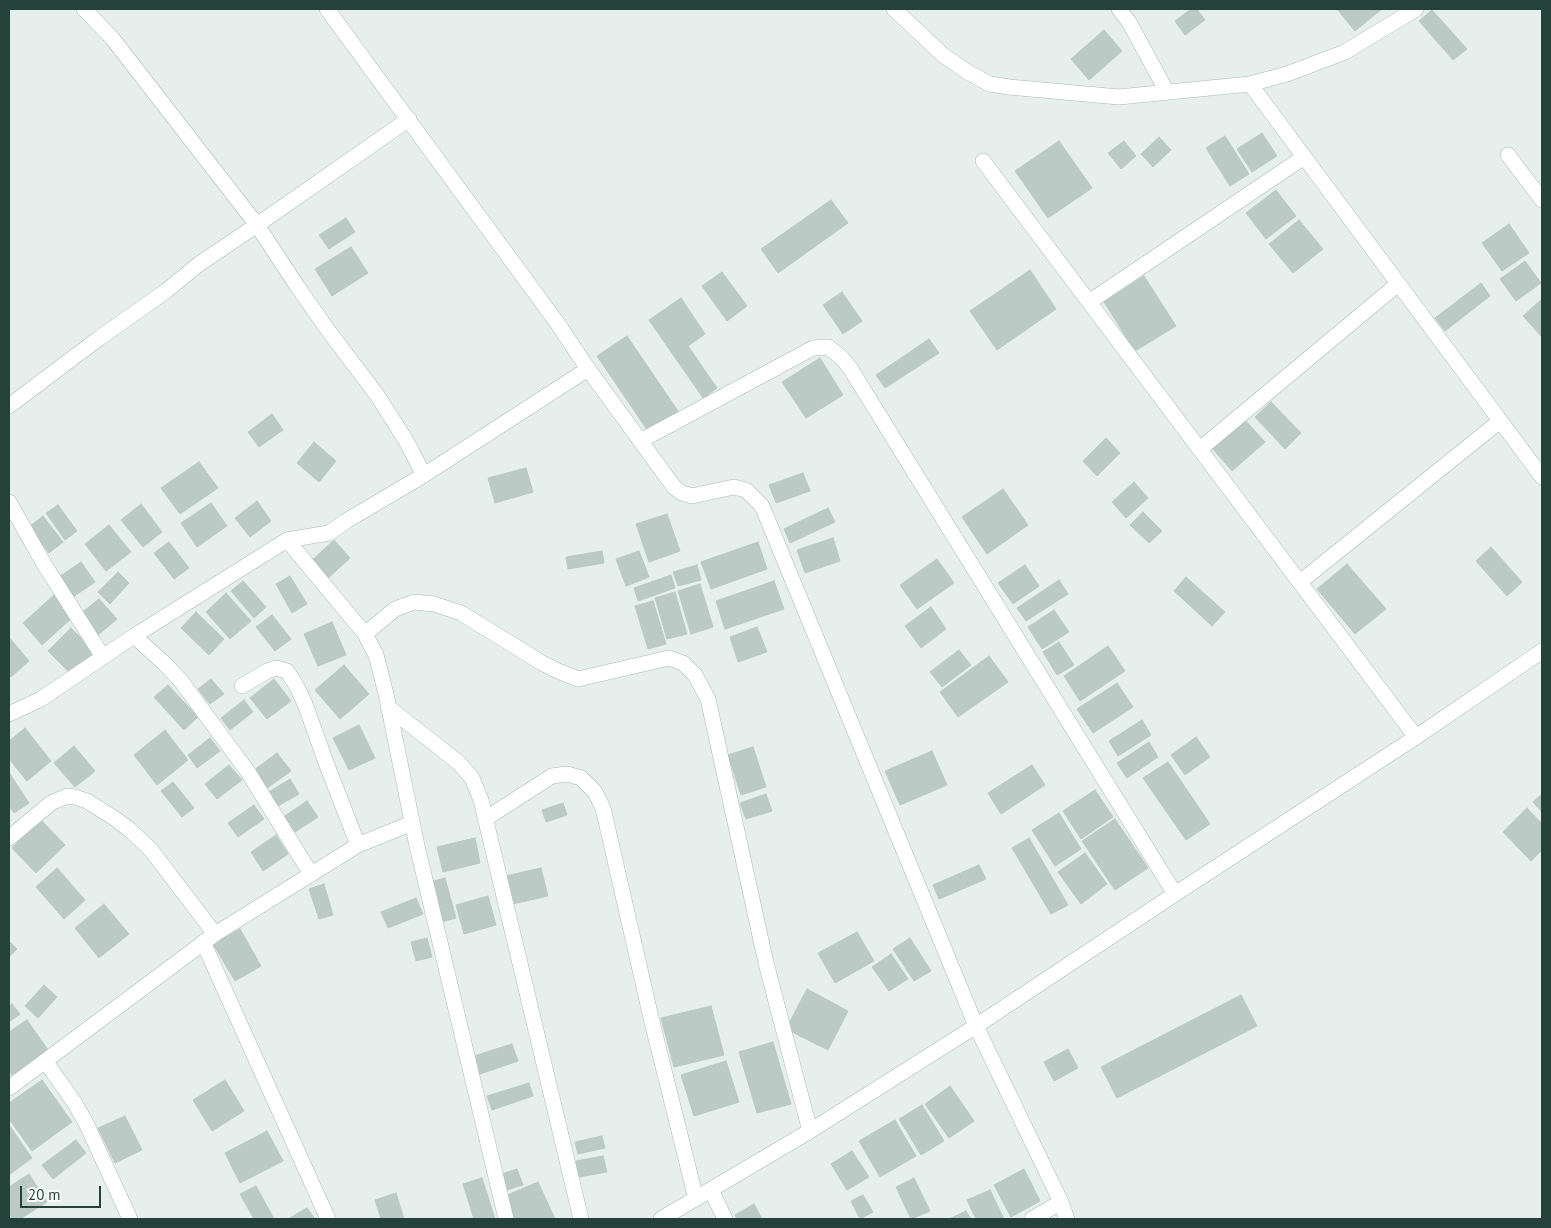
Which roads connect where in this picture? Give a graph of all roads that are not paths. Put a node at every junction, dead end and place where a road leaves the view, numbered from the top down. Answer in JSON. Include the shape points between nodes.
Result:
{"nodes":[{"id":1,"x":84,"y":9,"type":"edge"},
{"id":2,"x":327,"y":9,"type":"edge"},
{"id":3,"x":894,"y":9,"type":"edge"},
{"id":4,"x":1119,"y":9,"type":"edge"},
{"id":5,"x":1416,"y":9,"type":"edge"},
{"id":6,"x":1250,"y":84,"type":"junction"},
{"id":7,"x":1167,"y":92,"type":"junction"},
{"id":8,"x":409,"y":119,"type":"junction"},
{"id":9,"x":1508,"y":155,"type":"dead end"},
{"id":10,"x":1304,"y":156,"type":"junction"},
{"id":11,"x":982,"y":161,"type":"dead end"},
{"id":12,"x":1542,"y":200,"type":"edge"},
{"id":13,"x":257,"y":226,"type":"junction"},
{"id":14,"x":1398,"y":284,"type":"junction"},
{"id":15,"x":1089,"y":302,"type":"junction"},
{"id":16,"x":588,"y":369,"type":"junction"},
{"id":17,"x":9,"y":406,"type":"edge"},
{"id":18,"x":1500,"y":421,"type":"junction"},
{"id":19,"x":640,"y":442,"type":"junction"},
{"id":20,"x":1200,"y":449,"type":"junction"},
{"id":21,"x":424,"y":475,"type":"junction"},
{"id":22,"x":1542,"y":478,"type":"edge"},
{"id":23,"x":9,"y":502,"type":"edge"},
{"id":24,"x":287,"y":540,"type":"junction"},
{"id":25,"x":1300,"y":582,"type":"junction"},
{"id":26,"x":365,"y":634,"type":"junction"},
{"id":27,"x":134,"y":636,"type":"junction"},
{"id":28,"x":1542,"y":651,"type":"edge"},
{"id":29,"x":103,"y":657,"type":"junction"},
{"id":30,"x":242,"y":686,"type":"dead end"},
{"id":31,"x":388,"y":707,"type":"junction"},
{"id":32,"x":9,"y":714,"type":"edge"},
{"id":33,"x":1416,"y":737,"type":"junction"},
{"id":34,"x":485,"y":819,"type":"junction"},
{"id":35,"x":412,"y":823,"type":"junction"},
{"id":36,"x":9,"y":838,"type":"edge"},
{"id":37,"x":358,"y":845,"type":"junction"},
{"id":38,"x":311,"y":874,"type":"junction"},
{"id":39,"x":1175,"y":894,"type":"junction"},
{"id":40,"x":209,"y":938,"type":"junction"},
{"id":41,"x":976,"y":1026,"type":"junction"},
{"id":42,"x":45,"y":1060,"type":"junction"},
{"id":43,"x":9,"y":1088,"type":"edge"},
{"id":44,"x":810,"y":1131,"type":"junction"},
{"id":45,"x":711,"y":1190,"type":"junction"},
{"id":46,"x":696,"y":1199,"type":"junction"},
{"id":47,"x":1061,"y":1202,"type":"junction"},
{"id":48,"x":130,"y":1219,"type":"edge"},
{"id":49,"x":328,"y":1219,"type":"edge"},
{"id":50,"x":506,"y":1219,"type":"edge"},
{"id":51,"x":581,"y":1219,"type":"edge"},
{"id":52,"x":661,"y":1219,"type":"edge"},
{"id":53,"x":725,"y":1219,"type":"edge"},
{"id":54,"x":1032,"y":1219,"type":"edge"},
{"id":55,"x":1067,"y":1219,"type":"edge"}],
"edges":[{"from":1,"to":13,"type":"street","via":[[112,38]]},
{"from":2,"to":8,"type":"street"},
{"from":3,"to":7,"type":"street","via":[[943,56],[990,84],[1119,97]]},
{"from":4,"to":7,"type":"street"},
{"from":5,"to":6,"type":"street","via":[[1345,52]]},
{"from":6,"to":7,"type":"street"},
{"from":6,"to":10,"type":"street"},
{"from":8,"to":13,"type":"street"},
{"from":8,"to":16,"type":"street"},
{"from":9,"to":12,"type":"street"},
{"from":10,"to":14,"type":"street"},
{"from":10,"to":15,"type":"street"},
{"from":11,"to":15,"type":"street"},
{"from":13,"to":17,"type":"street","via":[[199,264],[166,292]]},
{"from":13,"to":21,"type":"street","via":[[377,395]]},
{"from":14,"to":18,"type":"street"},
{"from":14,"to":20,"type":"street"},
{"from":15,"to":20,"type":"street"},
{"from":16,"to":19,"type":"street"},
{"from":16,"to":21,"type":"street"},
{"from":18,"to":22,"type":"street"},
{"from":18,"to":25,"type":"street"},
{"from":19,"to":39,"type":"street","via":[[813,348],[828,347],[841,357]]},
{"from":19,"to":41,"type":"street","via":[[682,492],[692,496],[734,487],[746,490],[762,506]]},
{"from":20,"to":25,"type":"street"},
{"from":21,"to":24,"type":"street","via":[[329,533]]},
{"from":23,"to":29,"type":"street"},
{"from":24,"to":26,"type":"street"},
{"from":24,"to":27,"type":"street"},
{"from":25,"to":33,"type":"street"},
{"from":26,"to":31,"type":"street","via":[[376,655]]},
{"from":26,"to":44,"type":"street","via":[[395,609],[414,602],[434,604],[461,613],[558,672],[578,678],[669,658],[683,663],[695,675],[708,699],[766,963]]},
{"from":27,"to":29,"type":"street"},
{"from":27,"to":38,"type":"street","via":[[180,681],[248,772]]},
{"from":28,"to":33,"type":"street"},
{"from":29,"to":32,"type":"street","via":[[41,699]]},
{"from":30,"to":37,"type":"street","via":[[276,668],[286,671],[292,678],[305,704]]},
{"from":31,"to":34,"type":"street","via":[[459,763],[472,778]]},
{"from":31,"to":35,"type":"street"},
{"from":33,"to":39,"type":"street"},
{"from":34,"to":46,"type":"street","via":[[552,776],[567,774],[581,778],[595,792],[603,808]]},
{"from":34,"to":51,"type":"street"},
{"from":35,"to":37,"type":"street"},
{"from":35,"to":50,"type":"street"},
{"from":36,"to":40,"type":"street","via":[[51,803],[66,796],[87,801],[122,824],[151,850]]},
{"from":37,"to":38,"type":"street"},
{"from":38,"to":40,"type":"street"},
{"from":39,"to":41,"type":"street"},
{"from":40,"to":42,"type":"street"},
{"from":40,"to":49,"type":"street"},
{"from":41,"to":44,"type":"street"},
{"from":41,"to":47,"type":"street"},
{"from":42,"to":43,"type":"street"},
{"from":42,"to":48,"type":"street","via":[[86,1123]]},
{"from":44,"to":45,"type":"street"},
{"from":45,"to":46,"type":"street"},
{"from":45,"to":53,"type":"street"},
{"from":46,"to":52,"type":"street"},
{"from":47,"to":54,"type":"street"},
{"from":47,"to":55,"type":"street"}]}
